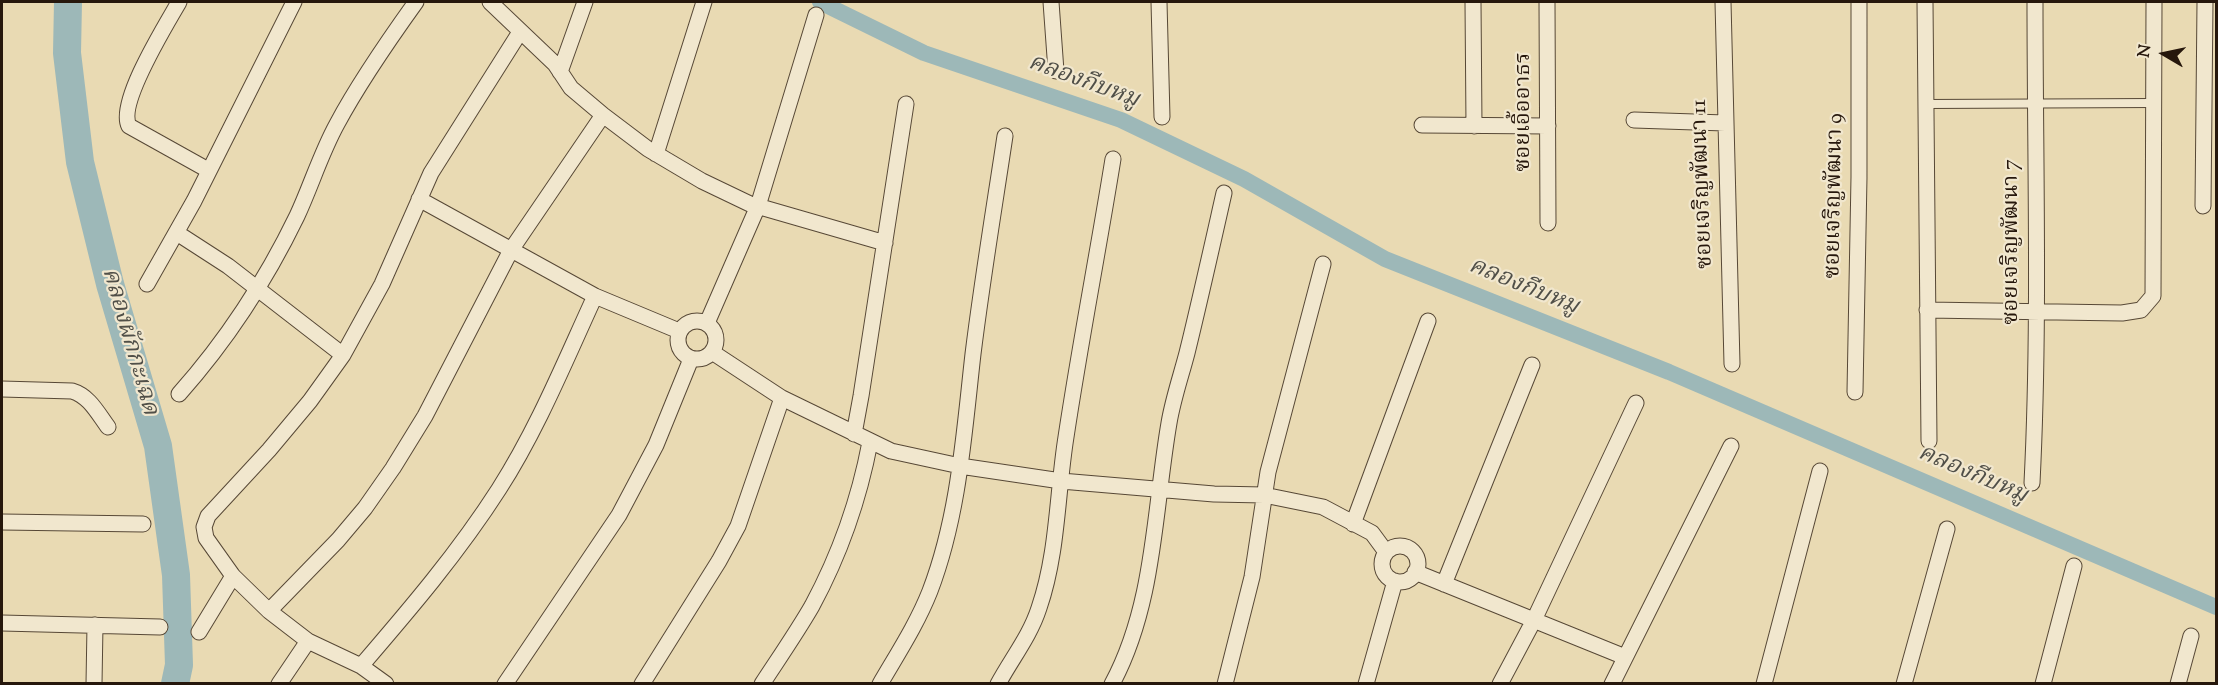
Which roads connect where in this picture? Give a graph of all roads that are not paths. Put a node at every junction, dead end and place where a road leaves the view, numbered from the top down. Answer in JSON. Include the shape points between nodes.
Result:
{"nodes":[{"id":1,"x":179,"y":2,"type":"edge"},
{"id":2,"x":294,"y":2,"type":"edge"},
{"id":3,"x":416,"y":2,"type":"edge"},
{"id":4,"x":490,"y":2,"type":"edge"},
{"id":5,"x":585,"y":2,"type":"edge"},
{"id":6,"x":704,"y":2,"type":"edge"},
{"id":7,"x":1051,"y":2,"type":"edge"},
{"id":8,"x":1160,"y":2,"type":"edge"},
{"id":9,"x":1473,"y":2,"type":"edge"},
{"id":10,"x":1547,"y":2,"type":"edge"},
{"id":11,"x":1722,"y":2,"type":"edge"},
{"id":12,"x":1859,"y":2,"type":"edge"},
{"id":13,"x":1925,"y":2,"type":"edge"},
{"id":14,"x":2034,"y":2,"type":"edge"},
{"id":15,"x":2154,"y":2,"type":"edge"},
{"id":16,"x":2205,"y":2,"type":"edge"},
{"id":17,"x":816,"y":15,"type":"dead end"},
{"id":18,"x":520,"y":32,"type":"junction"},
{"id":19,"x":2211,"y":56,"type":"edge"},
{"id":20,"x":1056,"y":71,"type":"dead end"},
{"id":21,"x":560,"y":72,"type":"junction"},
{"id":22,"x":2153,"y":103,"type":"junction"},
{"id":23,"x":906,"y":104,"type":"dead end"},
{"id":24,"x":1926,"y":104,"type":"junction"},
{"id":25,"x":2035,"y":104,"type":"junction"},
{"id":26,"x":603,"y":115,"type":"junction"},
{"id":27,"x":1162,"y":117,"type":"dead end"},
{"id":28,"x":1634,"y":120,"type":"dead end"},
{"id":29,"x":1725,"y":123,"type":"junction"},
{"id":30,"x":1422,"y":125,"type":"dead end"},
{"id":31,"x":1474,"y":126,"type":"junction"},
{"id":32,"x":1548,"y":126,"type":"junction"},
{"id":33,"x":1005,"y":136,"type":"dead end"},
{"id":34,"x":2210,"y":136,"type":"edge"},
{"id":35,"x":656,"y":154,"type":"junction"},
{"id":36,"x":1113,"y":159,"type":"dead end"},
{"id":37,"x":208,"y":170,"type":"junction"},
{"id":38,"x":1224,"y":193,"type":"dead end"},
{"id":39,"x":419,"y":199,"type":"junction"},
{"id":40,"x":758,"y":206,"type":"junction"},
{"id":41,"x":2203,"y":206,"type":"dead end"},
{"id":42,"x":1548,"y":223,"type":"dead end"},
{"id":43,"x":177,"y":233,"type":"junction"},
{"id":44,"x":885,"y":243,"type":"junction"},
{"id":45,"x":511,"y":250,"type":"junction"},
{"id":46,"x":1323,"y":264,"type":"dead end"},
{"id":47,"x":147,"y":285,"type":"dead end"},
{"id":48,"x":257,"y":290,"type":"junction"},
{"id":49,"x":595,"y":296,"type":"junction"},
{"id":50,"x":1927,"y":310,"type":"junction"},
{"id":51,"x":2036,"y":312,"type":"junction"},
{"id":52,"x":1428,"y":321,"type":"dead end"},
{"id":53,"x":706,"y":323,"type":"junction"},
{"id":54,"x":679,"y":331,"type":"junction"},
{"id":55,"x":712,"y":352,"type":"junction"},
{"id":56,"x":343,"y":355,"type":"junction"},
{"id":57,"x":691,"y":359,"type":"junction"},
{"id":58,"x":1732,"y":364,"type":"dead end"},
{"id":59,"x":1532,"y":365,"type":"dead end"},
{"id":60,"x":2,"y":388,"type":"edge"},
{"id":61,"x":1855,"y":392,"type":"dead end"},
{"id":62,"x":179,"y":394,"type":"dead end"},
{"id":63,"x":783,"y":398,"type":"junction"},
{"id":64,"x":1636,"y":403,"type":"dead end"},
{"id":65,"x":108,"y":426,"type":"dead end"},
{"id":66,"x":854,"y":434,"type":"junction"},
{"id":67,"x":1929,"y":441,"type":"dead end"},
{"id":68,"x":870,"y":442,"type":"junction"},
{"id":69,"x":1731,"y":446,"type":"dead end"},
{"id":70,"x":960,"y":466,"type":"junction"},
{"id":71,"x":1820,"y":471,"type":"dead end"},
{"id":72,"x":1061,"y":482,"type":"junction"},
{"id":73,"x":2032,"y":483,"type":"dead end"},
{"id":74,"x":1159,"y":489,"type":"junction"},
{"id":75,"x":1263,"y":495,"type":"junction"},
{"id":76,"x":2,"y":522,"type":"edge"},
{"id":77,"x":143,"y":524,"type":"dead end"},
{"id":78,"x":1353,"y":524,"type":"junction"},
{"id":79,"x":1947,"y":529,"type":"dead end"},
{"id":80,"x":1386,"y":552,"type":"junction"},
{"id":81,"x":2074,"y":566,"type":"dead end"},
{"id":82,"x":1416,"y":572,"type":"junction"},
{"id":83,"x":233,"y":576,"type":"junction"},
{"id":84,"x":1395,"y":581,"type":"junction"},
{"id":85,"x":1444,"y":584,"type":"junction"},
{"id":86,"x":269,"y":611,"type":"junction"},
{"id":87,"x":1534,"y":620,"type":"junction"},
{"id":88,"x":2,"y":623,"type":"edge"},
{"id":89,"x":95,"y":625,"type":"junction"},
{"id":90,"x":160,"y":627,"type":"dead end"},
{"id":91,"x":198,"y":632,"type":"dead end"},
{"id":92,"x":2191,"y":636,"type":"dead end"},
{"id":93,"x":308,"y":641,"type":"junction"},
{"id":94,"x":1625,"y":657,"type":"junction"},
{"id":95,"x":361,"y":666,"type":"junction"},
{"id":96,"x":94,"y":684,"type":"edge"},
{"id":97,"x":279,"y":684,"type":"edge"},
{"id":98,"x":386,"y":684,"type":"edge"},
{"id":99,"x":506,"y":684,"type":"edge"},
{"id":100,"x":642,"y":684,"type":"edge"},
{"id":101,"x":762,"y":684,"type":"edge"},
{"id":102,"x":880,"y":684,"type":"edge"},
{"id":103,"x":998,"y":684,"type":"edge"},
{"id":104,"x":1112,"y":684,"type":"edge"},
{"id":105,"x":1225,"y":684,"type":"edge"},
{"id":106,"x":1366,"y":684,"type":"edge"},
{"id":107,"x":1500,"y":684,"type":"edge"},
{"id":108,"x":1612,"y":684,"type":"edge"},
{"id":109,"x":1764,"y":684,"type":"edge"},
{"id":110,"x":1904,"y":684,"type":"edge"},
{"id":111,"x":2043,"y":684,"type":"edge"},
{"id":112,"x":2178,"y":684,"type":"edge"}],
"edges":[{"from":1,"to":37,"type":"street","via":[[139,76],[126,110],[127,121],[129,126]]},
{"from":2,"to":37,"type":"street"},
{"from":3,"to":48,"type":"street","via":[[337,124],[298,213]]},
{"from":4,"to":18,"type":"street"},
{"from":5,"to":21,"type":"street"},
{"from":6,"to":35,"type":"street"},
{"from":7,"to":20,"type":"street"},
{"from":8,"to":27,"type":"street"},
{"from":9,"to":31,"type":"street"},
{"from":10,"to":32,"type":"street","name":"ซอยเอิ้ออาธร"},
{"from":11,"to":29,"type":"street","name":"ซอยเจริญพัฒนา 11"},
{"from":12,"to":61,"type":"street","name":"ซอยเจริญพัฒนา 9"},
{"from":13,"to":24,"type":"street"},
{"from":14,"to":25,"type":"street","name":"ซอยเจริญพัฒนา 7"},
{"from":15,"to":22,"type":"street"},
{"from":16,"to":19,"type":"street"},
{"from":17,"to":40,"type":"street"},
{"from":18,"to":21,"type":"street"},
{"from":18,"to":39,"type":"street"},
{"from":19,"to":34,"type":"street"},
{"from":21,"to":26,"type":"street","via":[[571,88]]},
{"from":22,"to":25,"type":"lane"},
{"from":22,"to":51,"type":"street","via":[[2153,296],[2141,310],[2122,314]]},
{"from":23,"to":44,"type":"street"},
{"from":24,"to":25,"type":"lane"},
{"from":24,"to":50,"type":"street"},
{"from":25,"to":51,"type":"street","name":"ซอยเจริญพัฒนา 7"},
{"from":26,"to":35,"type":"street"},
{"from":26,"to":45,"type":"street"},
{"from":28,"to":29,"type":"street"},
{"from":29,"to":58,"type":"street","name":"ซอยเจริญพัฒนา 11"},
{"from":30,"to":31,"type":"street"},
{"from":31,"to":32,"type":"street"},
{"from":32,"to":42,"type":"street","name":"ซอยเอิ้ออาธร"},
{"from":33,"to":70,"type":"street"},
{"from":34,"to":41,"type":"street"},
{"from":35,"to":40,"type":"street","via":[[702,182]]},
{"from":36,"to":72,"type":"street"},
{"from":37,"to":43,"type":"street"},
{"from":38,"to":74,"type":"street","via":[[1169,420]]},
{"from":39,"to":45,"type":"street"},
{"from":39,"to":56,"type":"street","via":[[382,284]]},
{"from":40,"to":44,"type":"street"},
{"from":40,"to":53,"type":"street"},
{"from":43,"to":47,"type":"street"},
{"from":43,"to":48,"type":"street"},
{"from":44,"to":66,"type":"street"},
{"from":45,"to":49,"type":"street"},
{"from":45,"to":86,"type":"street","via":[[425,416],[393,468],[338,540]]},
{"from":46,"to":75,"type":"street"},
{"from":48,"to":56,"type":"street"},
{"from":48,"to":62,"type":"street"},
{"from":49,"to":54,"type":"street"},
{"from":49,"to":95,"type":"street","via":[[558,382],[500,488],[426,591]]},
{"from":50,"to":51,"type":"street"},
{"from":50,"to":67,"type":"street"},
{"from":51,"to":73,"type":"street","name":"ซอยเจริญพัฒนา 7"},
{"from":52,"to":78,"type":"street"},
{"from":53,"to":54,"type":"street","via":[[691,321]]},
{"from":53,"to":55,"type":"street","via":[[716,336]]},
{"from":54,"to":57,"type":"street","via":[[679,348]]},
{"from":55,"to":57,"type":"street","via":[[702,359]]},
{"from":55,"to":63,"type":"street"},
{"from":56,"to":83,"type":"street","via":[[269,450],[208,516],[206,538]]},
{"from":57,"to":99,"type":"street","via":[[657,445],[619,514]]},
{"from":59,"to":85,"type":"street"},
{"from":60,"to":65,"type":"street","via":[[80,393]]},
{"from":63,"to":66,"type":"street"},
{"from":63,"to":100,"type":"street","via":[[738,526]]},
{"from":64,"to":87,"type":"street"},
{"from":66,"to":68,"type":"street"},
{"from":68,"to":70,"type":"street","via":[[891,451]]},
{"from":68,"to":101,"type":"street","via":[[857,500],[840,549],[811,606]]},
{"from":69,"to":94,"type":"street"},
{"from":70,"to":72,"type":"street"},
{"from":70,"to":102,"type":"street","via":[[944,548],[930,591]]},
{"from":71,"to":109,"type":"street"},
{"from":72,"to":74,"type":"street"},
{"from":72,"to":103,"type":"street","via":[[1039,607]]},
{"from":74,"to":75,"type":"street"},
{"from":74,"to":104,"type":"street","via":[[1147,584]]},
{"from":75,"to":78,"type":"street","via":[[1323,507]]},
{"from":75,"to":105,"type":"street","via":[[1252,577]]},
{"from":76,"to":77,"type":"street"},
{"from":78,"to":80,"type":"street","via":[[1372,533]]},
{"from":79,"to":110,"type":"street"},
{"from":80,"to":82,"type":"street","via":[[1392,547],[1407,547],[1416,557]]},
{"from":80,"to":84,"type":"street","via":[[1384,572]]},
{"from":81,"to":111,"type":"street"},
{"from":82,"to":84,"type":"street","via":[[1411,578]]},
{"from":82,"to":85,"type":"street"},
{"from":83,"to":86,"type":"street"},
{"from":83,"to":91,"type":"street"},
{"from":84,"to":106,"type":"street"},
{"from":85,"to":87,"type":"street"},
{"from":86,"to":93,"type":"street"},
{"from":87,"to":94,"type":"street"},
{"from":87,"to":107,"type":"street"},
{"from":88,"to":89,"type":"street"},
{"from":89,"to":90,"type":"street"},
{"from":89,"to":96,"type":"street"},
{"from":92,"to":112,"type":"street"},
{"from":93,"to":95,"type":"street"},
{"from":93,"to":97,"type":"street"},
{"from":94,"to":108,"type":"street"},
{"from":95,"to":98,"type":"street"}]}
